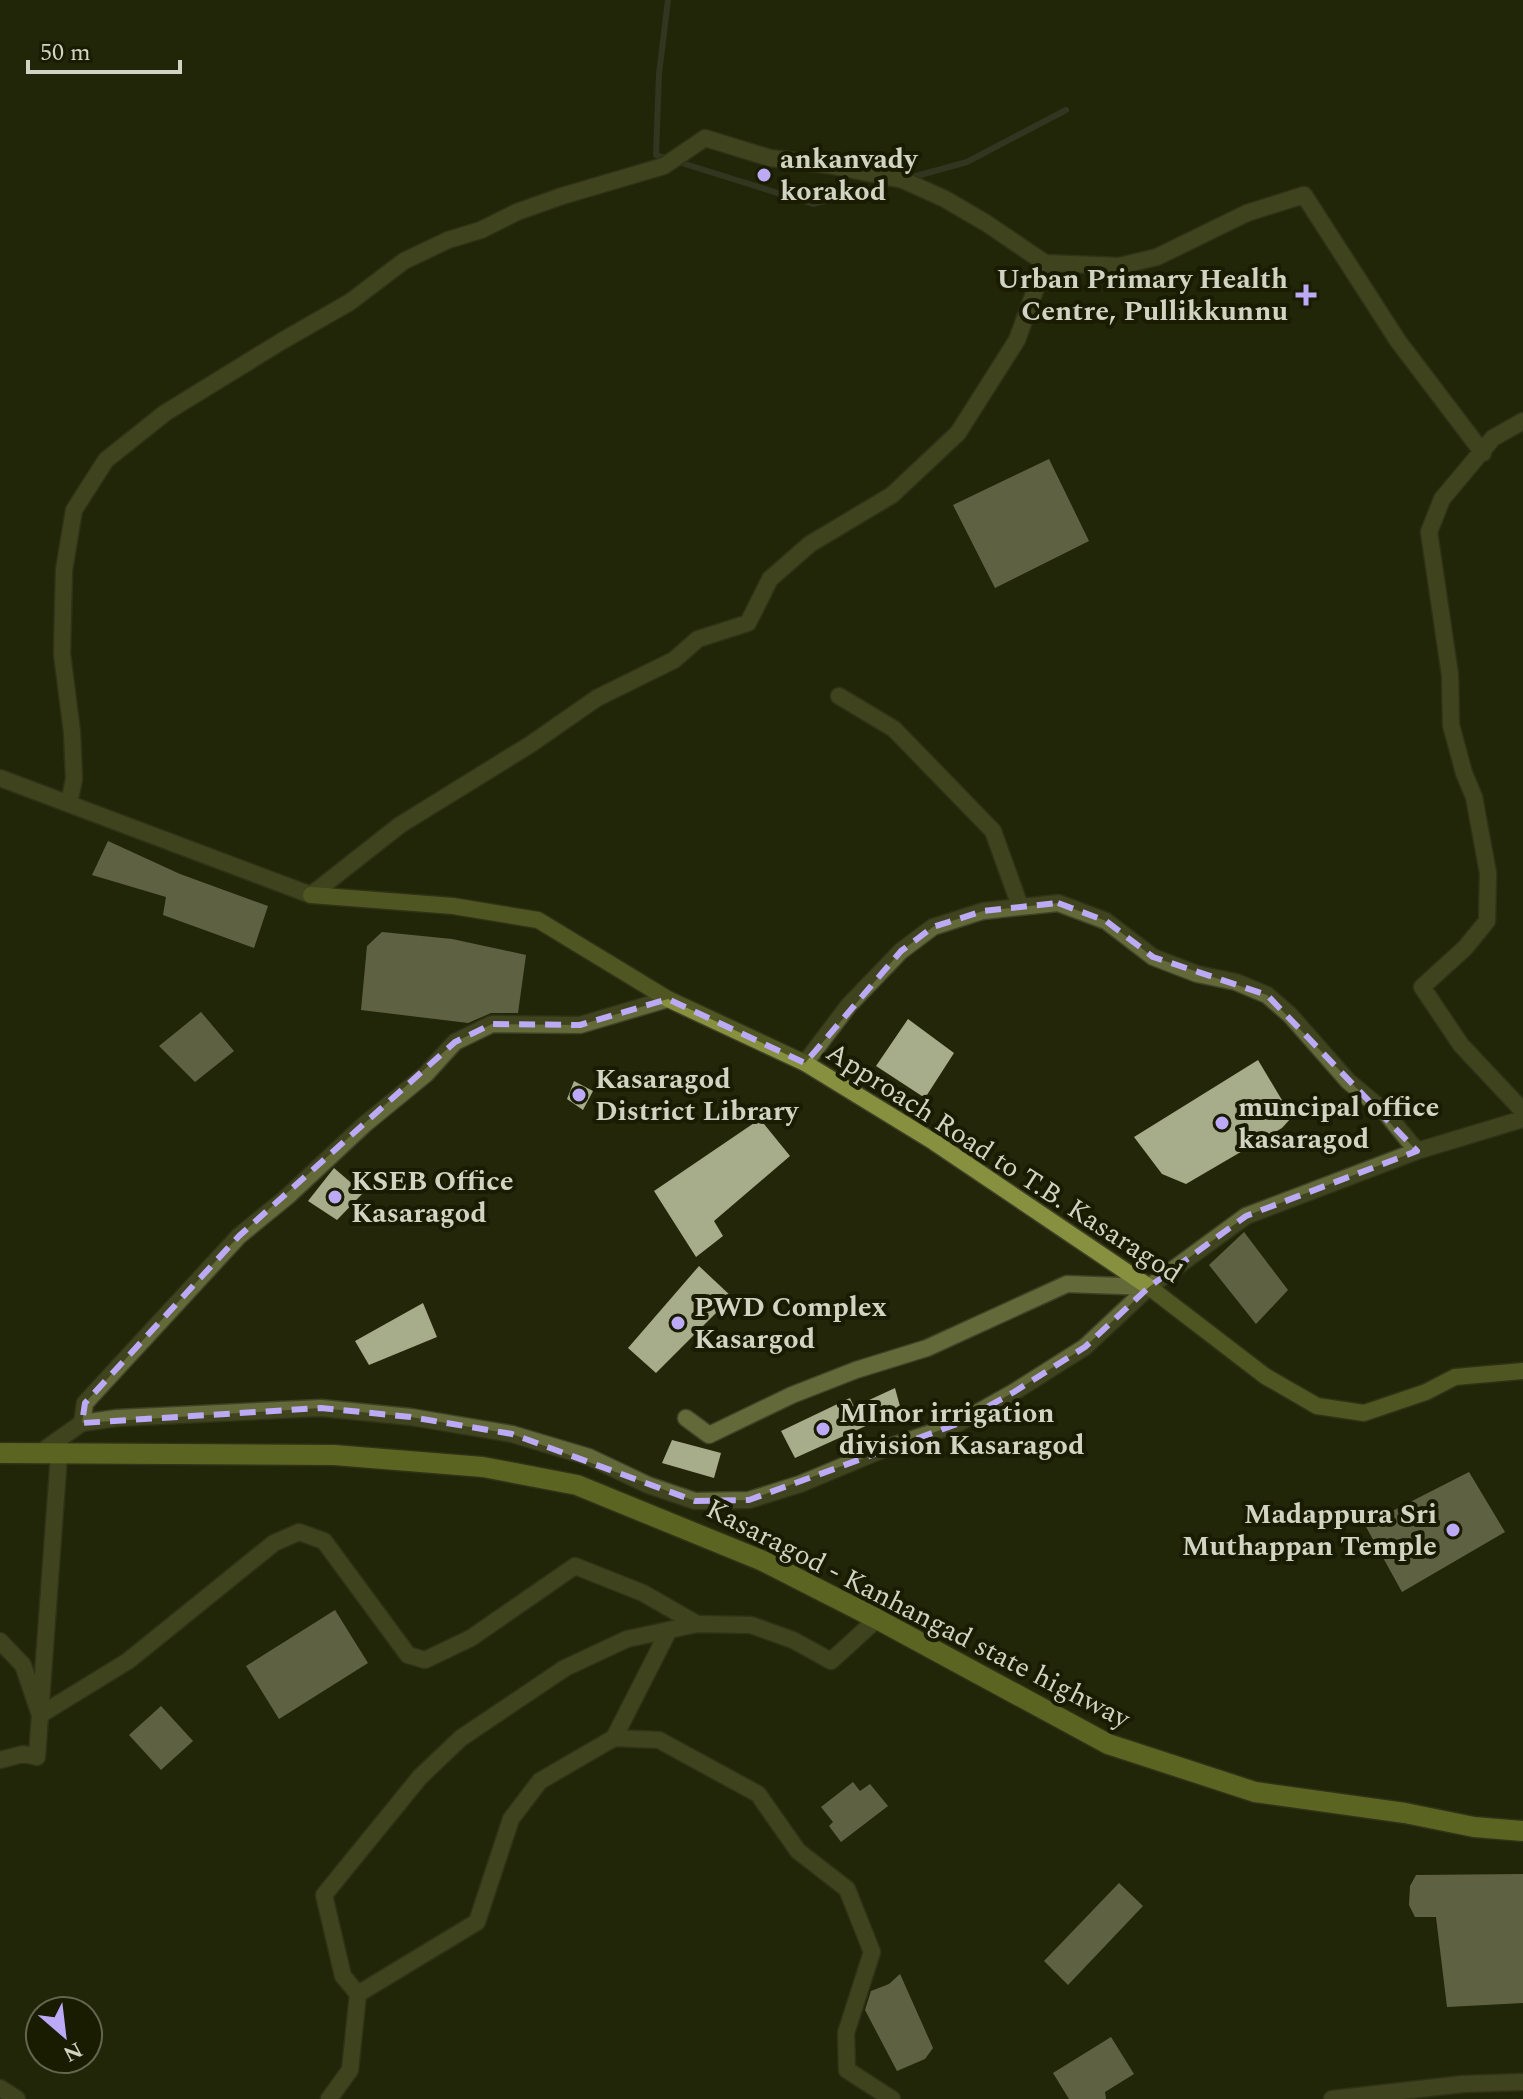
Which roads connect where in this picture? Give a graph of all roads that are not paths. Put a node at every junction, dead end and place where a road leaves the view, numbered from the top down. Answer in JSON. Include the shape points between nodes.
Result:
{"nodes":[{"id":1,"x":1045,"y":263,"type":"junction"},
{"id":2,"x":1523,"y":421,"type":"edge"},
{"id":3,"x":1483,"y":453,"type":"junction"},
{"id":4,"x":839,"y":696,"type":"dead end"},
{"id":5,"x":0,"y":778,"type":"edge"},
{"id":6,"x":69,"y":803,"type":"junction"},
{"id":7,"x":311,"y":895,"type":"junction"},
{"id":8,"x":1020,"y":906,"type":"junction"},
{"id":9,"x":668,"y":999,"type":"junction"},
{"id":10,"x":805,"y":1063,"type":"junction"},
{"id":11,"x":1523,"y":1111,"type":"edge"},
{"id":12,"x":1523,"y":1119,"type":"edge"},
{"id":13,"x":1417,"y":1151,"type":"junction"},
{"id":14,"x":1149,"y":1287,"type":"junction"},
{"id":15,"x":1523,"y":1371,"type":"edge"},
{"id":16,"x":686,"y":1418,"type":"dead end"},
{"id":17,"x":82,"y":1423,"type":"junction"},
{"id":18,"x":0,"y":1453,"type":"edge"},
{"id":19,"x":48,"y":1454,"type":"junction"},
{"id":20,"x":877,"y":1619,"type":"junction"},
{"id":21,"x":697,"y":1624,"type":"junction"},
{"id":22,"x":669,"y":1630,"type":"junction"},
{"id":23,"x":0,"y":1641,"type":"edge"},
{"id":24,"x":40,"y":1715,"type":"junction"},
{"id":25,"x":614,"y":1738,"type":"junction"},
{"id":26,"x":0,"y":1760,"type":"edge"},
{"id":27,"x":1523,"y":1831,"type":"edge"},
{"id":28,"x":358,"y":1994,"type":"junction"},
{"id":29,"x":1523,"y":2082,"type":"edge"},
{"id":30,"x":0,"y":2088,"type":"edge"},
{"id":31,"x":1366,"y":2096,"type":"edge"},
{"id":32,"x":17,"y":2099,"type":"edge"},
{"id":33,"x":329,"y":2099,"type":"edge"},
{"id":34,"x":892,"y":2099,"type":"edge"},
{"id":35,"x":1332,"y":2099,"type":"edge"}],
"edges":[{"from":1,"to":3,"type":"street","via":[[1119,266],[1157,257],[1247,213],[1304,195],[1398,341]]},
{"from":1,"to":6,"type":"street","via":[[972,215],[903,180],[770,158],[705,138],[664,166],[517,212],[404,261],[350,302],[165,413],[106,460],[74,510],[62,626],[74,779]]},
{"from":1,"to":7,"type":"street","via":[[1017,340],[958,433],[892,495],[810,544],[770,579],[748,623],[698,639],[674,660],[597,698],[400,825]]},
{"from":2,"to":3,"type":"street","via":[[1493,438]]},
{"from":3,"to":11,"type":"street","via":[[1442,499],[1429,532],[1450,675],[1451,725],[1474,797],[1488,873],[1487,921],[1422,987],[1461,1045]]},
{"from":4,"to":8,"type":"street","via":[[894,729],[993,831]]},
{"from":5,"to":6,"type":"street"},
{"from":6,"to":7,"type":"street"},
{"from":7,"to":9,"type":"main road","name":"Approach Road to T.B. Kasaragod","via":[[453,906],[538,920]]},
{"from":8,"to":10,"type":"street","via":[[933,927],[901,951],[849,1005]]},
{"from":8,"to":13,"type":"street","via":[[1058,903],[1106,921],[1153,957],[1267,995]]},
{"from":9,"to":10,"type":"main road","name":"Approach Road to T.B. Kasaragod"},
{"from":9,"to":17,"type":"street","via":[[580,1025],[492,1024],[455,1042],[426,1074],[239,1236],[85,1403]]},
{"from":10,"to":14,"type":"main road","name":"Approach Road to T.B. Kasaragod","via":[[934,1142]]},
{"from":12,"to":13,"type":"street"},
{"from":13,"to":14,"type":"street","via":[[1246,1216]]},
{"from":14,"to":15,"type":"main road","name":"Approach Road to T.B. Kasaragod","via":[[1265,1376],[1317,1406],[1364,1413],[1455,1377]]},
{"from":14,"to":16,"type":"street","via":[[1067,1284],[927,1348],[792,1395],[709,1435]]},
{"from":14,"to":17,"type":"street","via":[[1085,1347],[957,1424],[749,1500],[695,1501],[589,1457],[512,1434],[411,1417],[321,1408]]},
{"from":17,"to":19,"type":"street"},
{"from":18,"to":19,"type":"main road","name":"Kasaragod - Kanhangad state highway"},
{"from":19,"to":20,"type":"main road","name":"Kasaragod - Kanhangad state highway","via":[[334,1455],[483,1467],[577,1485],[763,1561]]},
{"from":19,"to":24,"type":"street"},
{"from":20,"to":21,"type":"street","via":[[831,1661],[751,1625]]},
{"from":20,"to":27,"type":"main road","name":"Kasaragod - Kanhangad state highway","via":[[1108,1744],[1255,1792]]},
{"from":21,"to":22,"type":"street"},
{"from":21,"to":24,"type":"street","via":[[643,1593],[575,1566],[471,1638],[425,1660],[408,1655],[324,1541],[299,1532],[274,1543],[128,1661]]},
{"from":22,"to":25,"type":"street"},
{"from":22,"to":28,"type":"street","via":[[627,1639],[565,1668],[461,1738],[420,1777],[324,1895],[343,1976]]},
{"from":23,"to":24,"type":"street","via":[[23,1665]]},
{"from":24,"to":26,"type":"street","via":[[37,1757],[23,1754]]},
{"from":25,"to":28,"type":"street","via":[[540,1781],[511,1819],[477,1922]]},
{"from":25,"to":34,"type":"street","via":[[659,1740],[758,1794],[798,1851],[847,1889],[872,1952],[846,2033],[847,2070]]},
{"from":28,"to":33,"type":"street","via":[[350,2070]]},
{"from":29,"to":31,"type":"street"},
{"from":30,"to":32,"type":"street"},
{"from":31,"to":35,"type":"street"}]}
